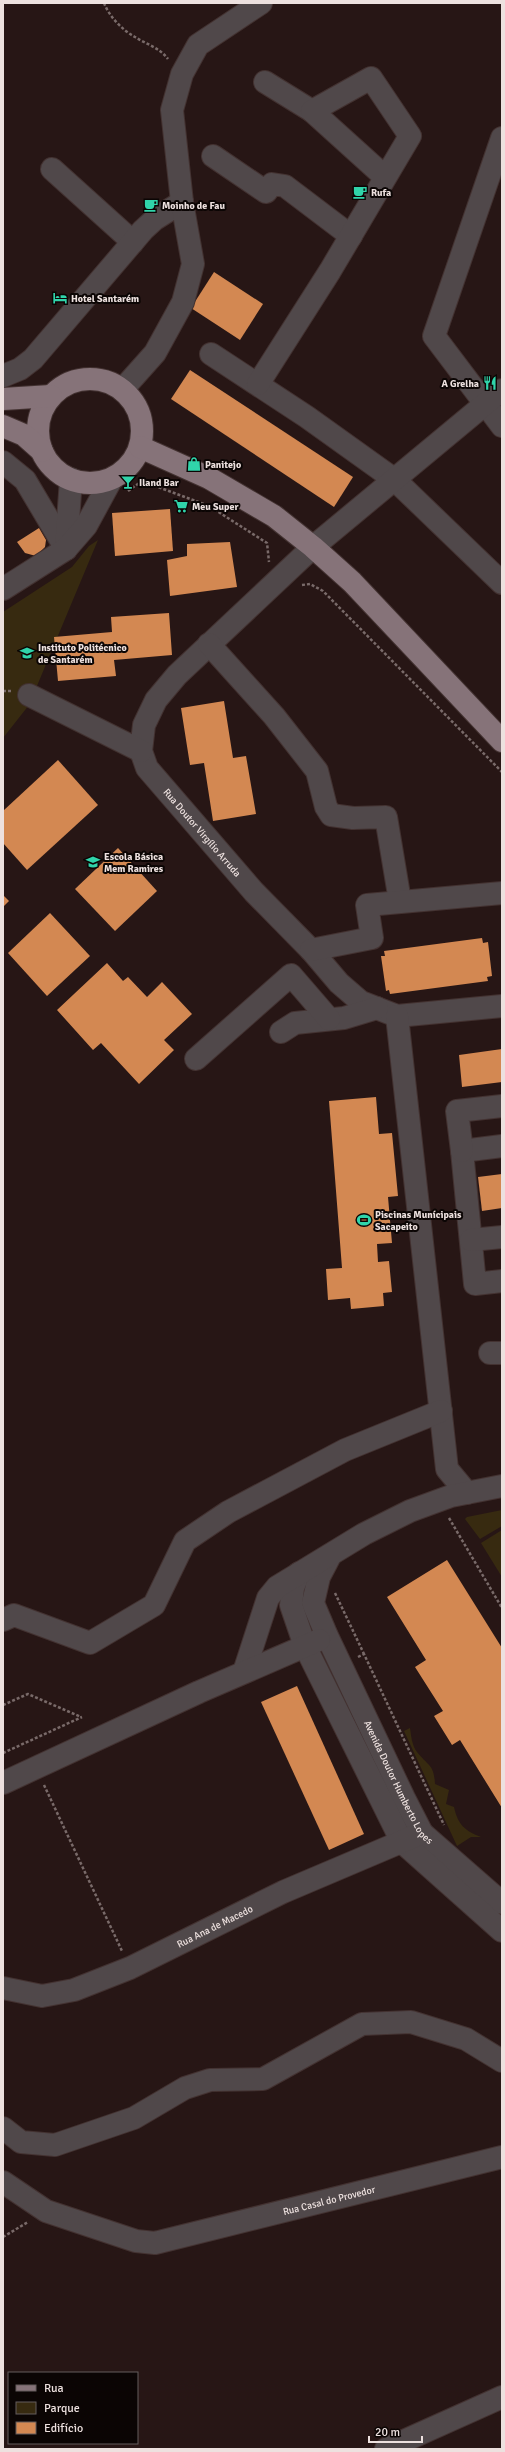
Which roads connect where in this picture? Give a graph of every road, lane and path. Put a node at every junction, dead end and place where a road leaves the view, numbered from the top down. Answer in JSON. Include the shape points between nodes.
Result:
{"nodes":[{"id":1,"x":104,"y":3,"type":"edge"},
{"id":2,"x":261,"y":3,"type":"edge"},
{"id":3,"x":182,"y":74,"type":"junction"},
{"id":4,"x":265,"y":82,"type":"dead end"},
{"id":5,"x":312,"y":110,"type":"junction"},
{"id":6,"x":502,"y":138,"type":"edge"},
{"id":7,"x":213,"y":156,"type":"dead end"},
{"id":8,"x":52,"y":169,"type":"dead end"},
{"id":9,"x":385,"y":177,"type":"junction"},
{"id":10,"x":182,"y":202,"type":"junction"},
{"id":11,"x":351,"y":236,"type":"junction"},
{"id":12,"x":133,"y":242,"type":"junction"},
{"id":13,"x":211,"y":354,"type":"dead end"},
{"id":14,"x":3,"y":376,"type":"edge"},
{"id":15,"x":258,"y":384,"type":"junction"},
{"id":16,"x":122,"y":390,"type":"junction"},
{"id":17,"x":51,"y":396,"type":"junction"},
{"id":18,"x":494,"y":397,"type":"edge"},
{"id":19,"x":3,"y":399,"type":"edge"},
{"id":20,"x":3,"y":426,"type":"edge"},
{"id":21,"x":502,"y":426,"type":"edge"},
{"id":22,"x":140,"y":447,"type":"junction"},
{"id":23,"x":42,"y":452,"type":"junction"},
{"id":24,"x":3,"y":462,"type":"edge"},
{"id":25,"x":71,"y":480,"type":"junction"},
{"id":26,"x":395,"y":480,"type":"junction"},
{"id":27,"x":118,"y":486,"type":"junction"},
{"id":28,"x":313,"y":547,"type":"junction"},
{"id":29,"x":66,"y":549,"type":"junction"},
{"id":30,"x":281,"y":577,"type":"junction"},
{"id":31,"x":502,"y":583,"type":"edge"},
{"id":32,"x":3,"y":589,"type":"edge"},
{"id":33,"x":209,"y":644,"type":"junction"},
{"id":34,"x":29,"y":695,"type":"dead end"},
{"id":35,"x":501,"y":737,"type":"edge"},
{"id":36,"x":141,"y":751,"type":"junction"},
{"id":37,"x":502,"y":772,"type":"edge"},
{"id":38,"x":502,"y":893,"type":"edge"},
{"id":39,"x":400,"y":901,"type":"junction"},
{"id":40,"x":311,"y":950,"type":"junction"},
{"id":41,"x":502,"y":1006,"type":"edge"},
{"id":42,"x":377,"y":1008,"type":"junction"},
{"id":43,"x":397,"y":1016,"type":"junction"},
{"id":44,"x":329,"y":1019,"type":"junction"},
{"id":45,"x":282,"y":1032,"type":"dead end"},
{"id":46,"x":196,"y":1059,"type":"dead end"},
{"id":47,"x":502,"y":1106,"type":"edge"},
{"id":48,"x":502,"y":1146,"type":"edge"},
{"id":49,"x":462,"y":1151,"type":"junction"},
{"id":50,"x":502,"y":1238,"type":"edge"},
{"id":51,"x":471,"y":1240,"type":"junction"},
{"id":52,"x":502,"y":1281,"type":"edge"},
{"id":53,"x":441,"y":1411,"type":"junction"},
{"id":54,"x":502,"y":1486,"type":"edge"},
{"id":55,"x":467,"y":1493,"type":"junction"},
{"id":56,"x":454,"y":1516,"type":"dead end"},
{"id":57,"x":449,"y":1518,"type":"junction"},
{"id":58,"x":443,"y":1520,"type":"dead end"},
{"id":59,"x":330,"y":1556,"type":"junction"},
{"id":60,"x":298,"y":1573,"type":"junction"},
{"id":61,"x":331,"y":1593,"type":"dead end"},
{"id":62,"x":502,"y":1608,"type":"edge"},
{"id":63,"x":3,"y":1620,"type":"edge"},
{"id":64,"x":327,"y":1636,"type":"junction"},
{"id":65,"x":305,"y":1646,"type":"junction"},
{"id":66,"x":364,"y":1654,"type":"junction"},
{"id":67,"x":352,"y":1660,"type":"dead end"},
{"id":68,"x":244,"y":1672,"type":"junction"},
{"id":69,"x":3,"y":1705,"type":"edge"},
{"id":70,"x":3,"y":1754,"type":"edge"},
{"id":71,"x":35,"y":1766,"type":"junction"},
{"id":72,"x":3,"y":1783,"type":"edge"},
{"id":73,"x":446,"y":1829,"type":"dead end"},
{"id":74,"x":422,"y":1833,"type":"junction"},
{"id":75,"x":402,"y":1842,"type":"junction"},
{"id":76,"x":502,"y":1903,"type":"edge"},
{"id":77,"x":502,"y":1931,"type":"edge"},
{"id":78,"x":130,"y":1968,"type":"junction"},
{"id":79,"x":3,"y":1988,"type":"edge"},
{"id":80,"x":502,"y":2061,"type":"edge"},
{"id":81,"x":3,"y":2128,"type":"edge"},
{"id":82,"x":502,"y":2157,"type":"edge"},
{"id":83,"x":3,"y":2182,"type":"edge"},
{"id":84,"x":46,"y":2211,"type":"junction"},
{"id":85,"x":3,"y":2237,"type":"edge"},
{"id":86,"x":502,"y":2397,"type":"edge"},
{"id":87,"x":386,"y":2449,"type":"edge"}],
"edges":[{"from":1,"to":3,"type":"path","via":[[108,13],[133,36],[163,53]]},
{"from":2,"to":3,"type":"street","via":[[198,45]]},
{"from":3,"to":10,"type":"street","via":[[172,110]]},
{"from":4,"to":5,"type":"street"},
{"from":5,"to":9,"type":"street"},
{"from":5,"to":9,"type":"street","via":[[371,78],[410,136]]},
{"from":6,"to":18,"type":"street","via":[[434,336]]},
{"from":7,"to":11,"type":"street","via":[[266,192],[272,184],[284,186]]},
{"from":8,"to":12,"type":"street"},
{"from":9,"to":11,"type":"street"},
{"from":10,"to":12,"type":"street","via":[[155,219]]},
{"from":10,"to":16,"type":"street","via":[[193,252],[194,264],[190,282],[183,302],[155,353]]},
{"from":11,"to":15,"type":"street"},
{"from":12,"to":14,"type":"street","via":[[33,359],[20,369]]},
{"from":13,"to":15,"type":"street"},
{"from":15,"to":26,"type":"street"},
{"from":16,"to":17,"type":"main road","via":[[106,381],[90,379],[72,382]]},
{"from":16,"to":22,"type":"main road","via":[[134,403],[142,426]]},
{"from":17,"to":19,"type":"main road"},
{"from":17,"to":23,"type":"main road","via":[[41,412],[38,434]]},
{"from":18,"to":21,"type":"street"},
{"from":18,"to":26,"type":"street","name":"Rua Doutor Virgílio Arruda"},
{"from":20,"to":23,"type":"main road","via":[[24,435]]},
{"from":22,"to":27,"type":"main road"},
{"from":22,"to":28,"type":"main road","via":[[210,478],[274,516]]},
{"from":23,"to":25,"type":"main road","via":[[53,469]]},
{"from":24,"to":29,"type":"street","via":[[25,480]]},
{"from":25,"to":27,"type":"main road"},
{"from":25,"to":29,"type":"street"},
{"from":26,"to":28,"type":"street","name":"Rua Doutor Virgílio Arruda"},
{"from":26,"to":31,"type":"street"},
{"from":27,"to":29,"type":"street"},
{"from":27,"to":30,"type":"path","via":[[142,481],[209,506],[268,542],[269,565]]},
{"from":28,"to":30,"type":"street","name":"Rua Doutor Virgílio Arruda"},
{"from":28,"to":35,"type":"main road","via":[[352,582]]},
{"from":29,"to":32,"type":"street"},
{"from":30,"to":33,"type":"street","name":"Rua Doutor Virgílio Arruda"},
{"from":30,"to":37,"type":"path","via":[[293,589],[310,584],[323,591]]},
{"from":33,"to":36,"type":"street","name":"Rua Doutor Virgílio Arruda","via":[[156,700],[144,726]]},
{"from":33,"to":39,"type":"street","via":[[274,716],[317,772],[326,807],[331,815],[353,818],[386,817]]},
{"from":34,"to":36,"type":"street"},
{"from":36,"to":40,"type":"street","name":"Rua Doutor Virgílio Arruda","via":[[147,768],[254,892]]},
{"from":38,"to":39,"type":"street"},
{"from":39,"to":40,"type":"street","via":[[367,904],[372,938]]},
{"from":40,"to":42,"type":"street","name":"Rua Doutor Virgílio Arruda","via":[[339,983],[361,1002]]},
{"from":41,"to":43,"type":"street","name":"Rua Doutor Virgílio Arruda"},
{"from":42,"to":43,"type":"street","name":"Rua Doutor Virgílio Arruda"},
{"from":42,"to":44,"type":"street","via":[[344,1018]]},
{"from":43,"to":53,"type":"street"},
{"from":44,"to":45,"type":"street","via":[[295,1024]]},
{"from":44,"to":46,"type":"street","via":[[291,975]]},
{"from":47,"to":49,"type":"street","via":[[457,1111]]},
{"from":48,"to":49,"type":"street"},
{"from":49,"to":51,"type":"street"},
{"from":50,"to":51,"type":"street"},
{"from":51,"to":52,"type":"street","via":[[476,1284]]},
{"from":53,"to":55,"type":"street","via":[[447,1469]]},
{"from":53,"to":63,"type":"street","via":[[345,1450],[228,1512],[185,1541],[154,1606],[90,1643],[14,1615]]},
{"from":54,"to":55,"type":"street"},
{"from":55,"to":59,"type":"street","via":[[451,1496],[410,1512],[364,1534]]},
{"from":56,"to":57,"type":"path"},
{"from":57,"to":58,"type":"path"},
{"from":57,"to":62,"type":"path"},
{"from":59,"to":60,"type":"street"},
{"from":59,"to":64,"type":"street","name":"Avenida Doutor Humberto Lopes","via":[[319,1577],[313,1603]]},
{"from":60,"to":65,"type":"street","via":[[291,1605]]},
{"from":60,"to":68,"type":"street","via":[[278,1587],[268,1598]]},
{"from":61,"to":66,"type":"path","via":[[333,1588]]},
{"from":64,"to":65,"type":"street"},
{"from":64,"to":74,"type":"street","name":"Avenida Doutor Humberto Lopes"},
{"from":65,"to":68,"type":"street"},
{"from":65,"to":75,"type":"street"},
{"from":66,"to":67,"type":"path"},
{"from":66,"to":73,"type":"path"},
{"from":68,"to":71,"type":"street"},
{"from":69,"to":70,"type":"path","via":[[28,1694],[82,1717]]},
{"from":71,"to":72,"type":"street"},
{"from":71,"to":78,"type":"path"},
{"from":74,"to":75,"type":"street","name":"Rua Ana de Macedo"},
{"from":74,"to":76,"type":"street","name":"Avenida Doutor Humberto Lopes"},
{"from":75,"to":77,"type":"street"},
{"from":75,"to":78,"type":"street","name":"Rua Ana de Macedo","via":[[283,1892]]},
{"from":78,"to":79,"type":"street","name":"Rua Ana de Macedo","via":[[55,1995],[25,1994]]},
{"from":80,"to":81,"type":"street","via":[[466,2039],[411,2022],[362,2024],[263,2079],[204,2082],[185,2088],[134,2118],[55,2145],[21,2142]]},
{"from":82,"to":84,"type":"street","name":"Rua Casal do Provedor","via":[[155,2243],[136,2242]]},
{"from":83,"to":84,"type":"street","name":"Rua Casal do Provedor"},
{"from":84,"to":85,"type":"path"},
{"from":86,"to":87,"type":"street"}]}
